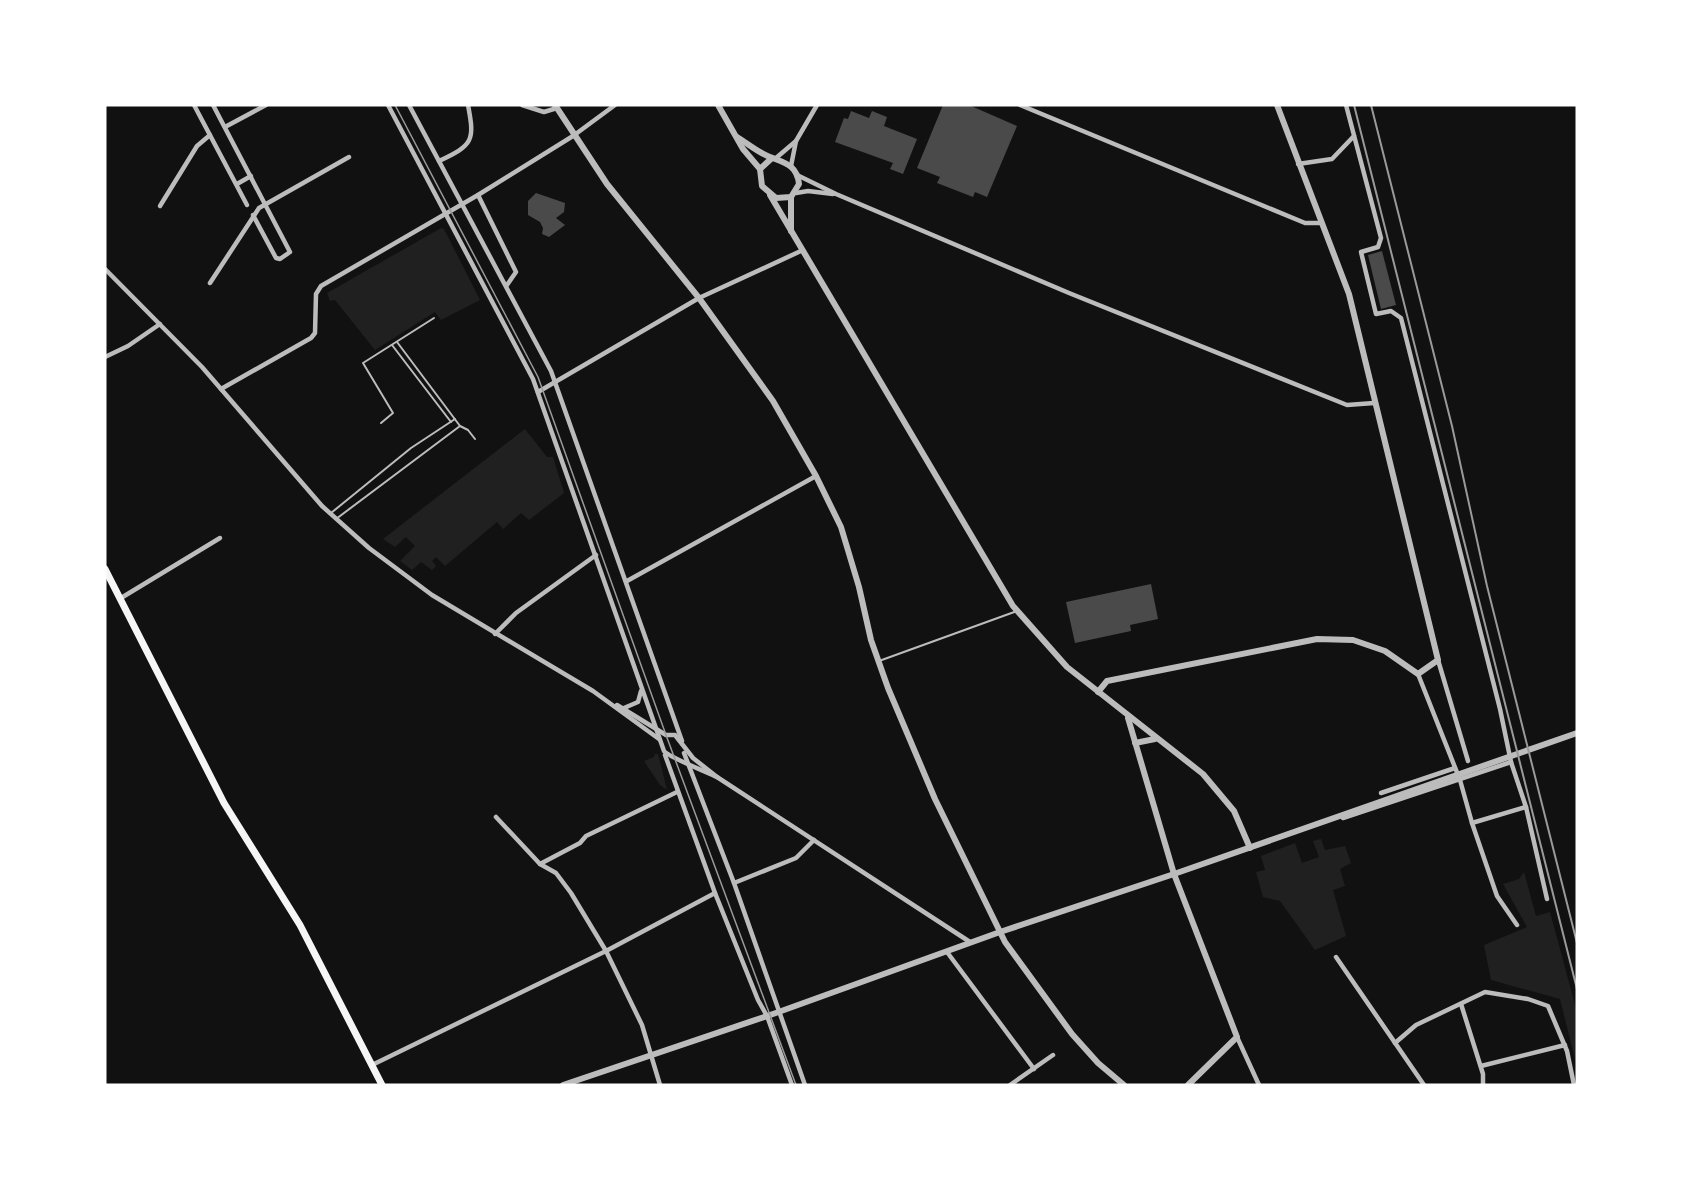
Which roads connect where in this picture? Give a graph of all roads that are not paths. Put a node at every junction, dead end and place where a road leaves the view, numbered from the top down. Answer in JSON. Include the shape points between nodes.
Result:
{"nodes":[{"id":1,"x":194,"y":105,"type":"edge"},
{"id":2,"x":266,"y":105,"type":"edge"},
{"id":3,"x":388,"y":105,"type":"edge"},
{"id":4,"x":409,"y":105,"type":"edge"},
{"id":5,"x":468,"y":105,"type":"edge"},
{"id":6,"x":522,"y":105,"type":"edge"},
{"id":7,"x":615,"y":105,"type":"edge"},
{"id":8,"x":718,"y":105,"type":"edge"},
{"id":9,"x":818,"y":105,"type":"edge"},
{"id":10,"x":1020,"y":105,"type":"edge"},
{"id":11,"x":1277,"y":105,"type":"edge"},
{"id":12,"x":1346,"y":105,"type":"edge"},
{"id":13,"x":214,"y":106,"type":"edge"},
{"id":14,"x":556,"y":106,"type":"edge"},
{"id":15,"x":225,"y":127,"type":"junction"},
{"id":16,"x":210,"y":135,"type":"junction"},
{"id":17,"x":573,"y":136,"type":"junction"},
{"id":18,"x":1354,"y":136,"type":"junction"},
{"id":19,"x":737,"y":137,"type":"junction"},
{"id":20,"x":796,"y":141,"type":"junction"},
{"id":21,"x":349,"y":157,"type":"dead end"},
{"id":22,"x":774,"y":158,"type":"junction"},
{"id":23,"x":439,"y":161,"type":"junction"},
{"id":24,"x":1298,"y":164,"type":"junction"},
{"id":25,"x":792,"y":166,"type":"junction"},
{"id":26,"x":760,"y":169,"type":"junction"},
{"id":27,"x":797,"y":175,"type":"junction"},
{"id":28,"x":251,"y":176,"type":"junction"},
{"id":29,"x":237,"y":184,"type":"junction"},
{"id":30,"x":836,"y":194,"type":"junction"},
{"id":31,"x":478,"y":195,"type":"junction"},
{"id":32,"x":770,"y":195,"type":"junction"},
{"id":33,"x":794,"y":195,"type":"junction"},
{"id":34,"x":266,"y":203,"type":"junction"},
{"id":35,"x":247,"y":205,"type":"dead end"},
{"id":36,"x":160,"y":206,"type":"dead end"},
{"id":37,"x":461,"y":206,"type":"junction"},
{"id":38,"x":444,"y":213,"type":"junction"},
{"id":39,"x":253,"y":214,"type":"junction"},
{"id":40,"x":1320,"y":223,"type":"junction"},
{"id":41,"x":791,"y":231,"type":"junction"},
{"id":42,"x":803,"y":250,"type":"junction"},
{"id":43,"x":105,"y":269,"type":"edge"},
{"id":44,"x":210,"y":284,"type":"dead end"},
{"id":45,"x":507,"y":285,"type":"junction"},
{"id":46,"x":699,"y":298,"type":"junction"},
{"id":47,"x":434,"y":318,"type":"dead end"},
{"id":48,"x":160,"y":324,"type":"junction"},
{"id":49,"x":397,"y":342,"type":"junction"},
{"id":50,"x":392,"y":345,"type":"junction"},
{"id":51,"x":105,"y":357,"type":"edge"},
{"id":52,"x":556,"y":382,"type":"junction"},
{"id":53,"x":221,"y":389,"type":"junction"},
{"id":54,"x":538,"y":392,"type":"junction"},
{"id":55,"x":1374,"y":403,"type":"junction"},
{"id":56,"x":455,"y":419,"type":"junction"},
{"id":57,"x":451,"y":422,"type":"junction"},
{"id":58,"x":381,"y":423,"type":"dead end"},
{"id":59,"x":460,"y":426,"type":"junction"},
{"id":60,"x":475,"y":439,"type":"dead end"},
{"id":61,"x":419,"y":445,"type":"junction"},
{"id":62,"x":424,"y":453,"type":"junction"},
{"id":63,"x":816,"y":476,"type":"junction"},
{"id":64,"x":330,"y":513,"type":"junction"},
{"id":65,"x":336,"y":519,"type":"junction"},
{"id":66,"x":220,"y":538,"type":"dead end"},
{"id":67,"x":596,"y":555,"type":"junction"},
{"id":68,"x":105,"y":569,"type":"edge"},
{"id":69,"x":627,"y":581,"type":"junction"},
{"id":70,"x":121,"y":598,"type":"junction"},
{"id":71,"x":1017,"y":611,"type":"junction"},
{"id":72,"x":495,"y":634,"type":"junction"},
{"id":73,"x":1438,"y":660,"type":"junction"},
{"id":74,"x":879,"y":661,"type":"junction"},
{"id":75,"x":1418,"y":674,"type":"junction"},
{"id":76,"x":642,"y":688,"type":"junction"},
{"id":77,"x":1098,"y":692,"type":"junction"},
{"id":78,"x":606,"y":701,"type":"junction"},
{"id":79,"x":624,"y":708,"type":"junction"},
{"id":80,"x":1128,"y":717,"type":"junction"},
{"id":81,"x":656,"y":729,"type":"junction"},
{"id":82,"x":1577,"y":733,"type":"edge"},
{"id":83,"x":666,"y":735,"type":"junction"},
{"id":84,"x":1155,"y":739,"type":"junction"},
{"id":85,"x":682,"y":741,"type":"junction"},
{"id":86,"x":661,"y":742,"type":"junction"},
{"id":87,"x":1135,"y":743,"type":"junction"},
{"id":88,"x":664,"y":751,"type":"junction"},
{"id":89,"x":684,"y":751,"type":"junction"},
{"id":90,"x":679,"y":759,"type":"junction"},
{"id":91,"x":686,"y":761,"type":"junction"},
{"id":92,"x":1468,"y":761,"type":"dead end"},
{"id":93,"x":1511,"y":762,"type":"junction"},
{"id":94,"x":1455,"y":768,"type":"junction"},
{"id":95,"x":704,"y":771,"type":"junction"},
{"id":96,"x":717,"y":777,"type":"junction"},
{"id":97,"x":692,"y":780,"type":"junction"},
{"id":98,"x":1460,"y":780,"type":"junction"},
{"id":99,"x":677,"y":792,"type":"junction"},
{"id":100,"x":1381,"y":797,"type":"junction"},
{"id":101,"x":1526,"y":807,"type":"junction"},
{"id":102,"x":496,"y":817,"type":"dead end"},
{"id":103,"x":1320,"y":823,"type":"junction"},
{"id":104,"x":1472,"y":823,"type":"junction"},
{"id":105,"x":814,"y":840,"type":"junction"},
{"id":106,"x":1250,"y":848,"type":"junction"},
{"id":107,"x":540,"y":864,"type":"junction"},
{"id":108,"x":1174,"y":874,"type":"junction"},
{"id":109,"x":734,"y":883,"type":"junction"},
{"id":110,"x":715,"y":893,"type":"junction"},
{"id":111,"x":1547,"y":899,"type":"dead end"},
{"id":112,"x":1517,"y":925,"type":"dead end"},
{"id":113,"x":1000,"y":932,"type":"junction"},
{"id":114,"x":970,"y":942,"type":"junction"},
{"id":115,"x":606,"y":951,"type":"junction"},
{"id":116,"x":947,"y":952,"type":"junction"},
{"id":117,"x":1336,"y":957,"type":"dead end"},
{"id":118,"x":1461,"y":1004,"type":"junction"},
{"id":119,"x":778,"y":1012,"type":"junction"},
{"id":120,"x":767,"y":1016,"type":"junction"},
{"id":121,"x":1237,"y":1038,"type":"junction"},
{"id":122,"x":1395,"y":1043,"type":"junction"},
{"id":123,"x":1565,"y":1045,"type":"junction"},
{"id":124,"x":651,"y":1054,"type":"junction"},
{"id":125,"x":1053,"y":1055,"type":"dead end"},
{"id":126,"x":372,"y":1065,"type":"junction"},
{"id":127,"x":1481,"y":1066,"type":"junction"},
{"id":128,"x":1034,"y":1069,"type":"junction"},
{"id":129,"x":382,"y":1085,"type":"edge"},
{"id":130,"x":563,"y":1085,"type":"edge"},
{"id":131,"x":660,"y":1085,"type":"edge"},
{"id":132,"x":792,"y":1085,"type":"edge"},
{"id":133,"x":806,"y":1085,"type":"edge"},
{"id":134,"x":1010,"y":1085,"type":"edge"},
{"id":135,"x":1124,"y":1085,"type":"edge"},
{"id":136,"x":1188,"y":1085,"type":"edge"},
{"id":137,"x":1259,"y":1085,"type":"edge"},
{"id":138,"x":1424,"y":1085,"type":"edge"},
{"id":139,"x":1483,"y":1085,"type":"edge"},
{"id":140,"x":1574,"y":1085,"type":"edge"}],
"edges":[{"from":1,"to":16,"type":"street"},
{"from":2,"to":15,"type":"street"},
{"from":3,"to":38,"type":"street"},
{"from":4,"to":23,"type":"street"},
{"from":5,"to":23,"type":"street","via":[[472,138],[469,145]]},
{"from":6,"to":14,"type":"street","via":[[544,112]]},
{"from":7,"to":17,"type":"street"},
{"from":8,"to":19,"type":"street"},
{"from":9,"to":20,"type":"street"},
{"from":10,"to":40,"type":"street","via":[[1305,223]]},
{"from":11,"to":24,"type":"street"},
{"from":12,"to":18,"type":"street"},
{"from":13,"to":15,"type":"street"},
{"from":14,"to":17,"type":"street"},
{"from":15,"to":28,"type":"street"},
{"from":16,"to":29,"type":"street"},
{"from":16,"to":36,"type":"street","via":[[197,146]]},
{"from":17,"to":31,"type":"street"},
{"from":17,"to":46,"type":"street"},
{"from":18,"to":24,"type":"street","via":[[1332,159]]},
{"from":18,"to":93,"type":"street","via":[[1381,238],[1378,247],[1361,252],[1376,314],[1391,311],[1401,318]]},
{"from":19,"to":22,"type":"street"},
{"from":19,"to":26,"type":"street"},
{"from":20,"to":22,"type":"street"},
{"from":20,"to":25,"type":"street"},
{"from":21,"to":34,"type":"street"},
{"from":22,"to":25,"type":"street"},
{"from":22,"to":26,"type":"street"},
{"from":23,"to":37,"type":"street"},
{"from":24,"to":40,"type":"street"},
{"from":25,"to":27,"type":"street"},
{"from":26,"to":32,"type":"street","via":[[760,180]]},
{"from":27,"to":30,"type":"street"},
{"from":27,"to":33,"type":"street","via":[[799,184]]},
{"from":28,"to":29,"type":"street"},
{"from":28,"to":34,"type":"street"},
{"from":29,"to":35,"type":"street"},
{"from":30,"to":33,"type":"street","via":[[808,191]]},
{"from":30,"to":55,"type":"street","via":[[1347,405]]},
{"from":31,"to":37,"type":"street"},
{"from":31,"to":45,"type":"street","via":[[516,272]]},
{"from":32,"to":33,"type":"street","via":[[782,200]]},
{"from":32,"to":41,"type":"street"},
{"from":33,"to":41,"type":"street"},
{"from":34,"to":39,"type":"street"},
{"from":34,"to":39,"type":"street","via":[[289,245],[286,256],[276,258]]},
{"from":37,"to":38,"type":"street"},
{"from":37,"to":45,"type":"street"},
{"from":38,"to":53,"type":"street","via":[[321,286],[316,294],[315,333],[311,338]]},
{"from":38,"to":54,"type":"street"},
{"from":39,"to":44,"type":"street"},
{"from":40,"to":55,"type":"street","via":[[1349,294]]},
{"from":41,"to":42,"type":"street"},
{"from":42,"to":46,"type":"street"},
{"from":42,"to":71,"type":"street"},
{"from":43,"to":48,"type":"street"},
{"from":45,"to":52,"type":"street"},
{"from":46,"to":52,"type":"street"},
{"from":46,"to":63,"type":"street","via":[[773,401]]},
{"from":47,"to":49,"type":"lane"},
{"from":48,"to":51,"type":"street"},
{"from":48,"to":53,"type":"street"},
{"from":49,"to":50,"type":"lane"},
{"from":49,"to":56,"type":"lane"},
{"from":50,"to":57,"type":"lane"},
{"from":50,"to":58,"type":"lane","via":[[363,363],[393,413]]},
{"from":52,"to":54,"type":"street"},
{"from":52,"to":69,"type":"street"},
{"from":53,"to":64,"type":"street"},
{"from":54,"to":67,"type":"street"},
{"from":55,"to":73,"type":"street"},
{"from":56,"to":57,"type":"lane"},
{"from":56,"to":59,"type":"lane"},
{"from":57,"to":61,"type":"lane"},
{"from":59,"to":60,"type":"lane"},
{"from":59,"to":62,"type":"lane"},
{"from":61,"to":62,"type":"lane"},
{"from":61,"to":64,"type":"lane"},
{"from":62,"to":65,"type":"lane"},
{"from":63,"to":69,"type":"street"},
{"from":63,"to":74,"type":"street","via":[[841,526]]},
{"from":64,"to":65,"type":"street"},
{"from":65,"to":72,"type":"street","via":[[399,572]]},
{"from":66,"to":70,"type":"street"},
{"from":67,"to":72,"type":"street","via":[[516,613]]},
{"from":67,"to":76,"type":"street"},
{"from":68,"to":70,"type":"main road"},
{"from":69,"to":85,"type":"street"},
{"from":70,"to":126,"type":"main road","via":[[224,803],[300,925]]},
{"from":71,"to":74,"type":"lane"},
{"from":71,"to":77,"type":"street","via":[[1061,660]]},
{"from":72,"to":78,"type":"street"},
{"from":73,"to":75,"type":"street"},
{"from":73,"to":92,"type":"street"},
{"from":74,"to":113,"type":"street","via":[[935,799]]},
{"from":75,"to":77,"type":"street","via":[[1385,651],[1353,640],[1317,639],[1107,681]]},
{"from":75,"to":94,"type":"street"},
{"from":76,"to":79,"type":"street","via":[[638,702]]},
{"from":76,"to":81,"type":"street"},
{"from":77,"to":80,"type":"street"},
{"from":78,"to":79,"type":"street"},
{"from":78,"to":86,"type":"street"},
{"from":79,"to":81,"type":"street"},
{"from":80,"to":84,"type":"street"},
{"from":80,"to":87,"type":"street"},
{"from":81,"to":83,"type":"street"},
{"from":81,"to":86,"type":"street"},
{"from":82,"to":100,"type":"street"},
{"from":83,"to":85,"type":"street","via":[[673,734]]},
{"from":83,"to":86,"type":"street"},
{"from":84,"to":87,"type":"street"},
{"from":84,"to":106,"type":"street","via":[[1203,774],[1234,811]]},
{"from":85,"to":89,"type":"street"},
{"from":86,"to":88,"type":"street"},
{"from":87,"to":108,"type":"street"},
{"from":88,"to":90,"type":"street"},
{"from":88,"to":99,"type":"street"},
{"from":89,"to":90,"type":"street"},
{"from":89,"to":91,"type":"street"},
{"from":89,"to":96,"type":"street"},
{"from":90,"to":91,"type":"street"},
{"from":91,"to":95,"type":"street"},
{"from":91,"to":97,"type":"street"},
{"from":93,"to":98,"type":"street"},
{"from":93,"to":101,"type":"street"},
{"from":94,"to":98,"type":"street"},
{"from":94,"to":100,"type":"street"},
{"from":95,"to":96,"type":"street"},
{"from":95,"to":97,"type":"street"},
{"from":96,"to":105,"type":"street"},
{"from":97,"to":109,"type":"street"},
{"from":98,"to":103,"type":"street"},
{"from":98,"to":104,"type":"street"},
{"from":99,"to":107,"type":"street","via":[[586,836]]},
{"from":99,"to":110,"type":"street"},
{"from":100,"to":103,"type":"street"},
{"from":101,"to":104,"type":"street"},
{"from":101,"to":111,"type":"street"},
{"from":102,"to":107,"type":"street"},
{"from":103,"to":106,"type":"street"},
{"from":104,"to":112,"type":"street","via":[[1497,896]]},
{"from":105,"to":109,"type":"street","via":[[796,858]]},
{"from":105,"to":114,"type":"street"},
{"from":106,"to":108,"type":"street"},
{"from":107,"to":115,"type":"street","via":[[556,873]]},
{"from":108,"to":113,"type":"street"},
{"from":108,"to":121,"type":"street"},
{"from":109,"to":119,"type":"street"},
{"from":110,"to":115,"type":"street"},
{"from":110,"to":120,"type":"street"},
{"from":113,"to":114,"type":"street"},
{"from":113,"to":135,"type":"street","via":[[1072,1034]]},
{"from":114,"to":116,"type":"street"},
{"from":115,"to":124,"type":"street","via":[[642,1024]]},
{"from":115,"to":126,"type":"street"},
{"from":116,"to":119,"type":"street"},
{"from":116,"to":128,"type":"street"},
{"from":117,"to":122,"type":"street"},
{"from":118,"to":122,"type":"street","via":[[1416,1025]]},
{"from":118,"to":123,"type":"street","via":[[1485,992],[1548,1006]]},
{"from":118,"to":127,"type":"street"},
{"from":119,"to":120,"type":"street"},
{"from":119,"to":133,"type":"street"},
{"from":120,"to":124,"type":"street"},
{"from":120,"to":132,"type":"street"},
{"from":121,"to":136,"type":"street"},
{"from":121,"to":137,"type":"street"},
{"from":122,"to":138,"type":"street"},
{"from":123,"to":127,"type":"street"},
{"from":123,"to":140,"type":"street"},
{"from":124,"to":130,"type":"street"},
{"from":124,"to":131,"type":"street"},
{"from":125,"to":128,"type":"street"},
{"from":126,"to":129,"type":"main road"},
{"from":127,"to":139,"type":"street"},
{"from":128,"to":134,"type":"street"}]}
